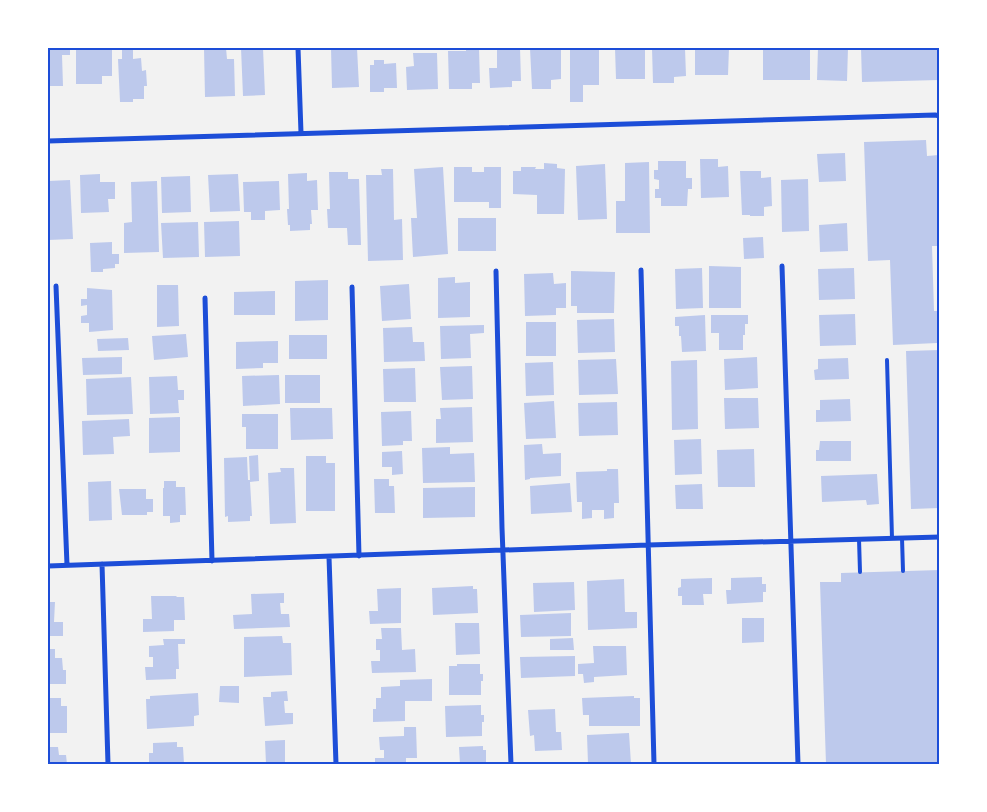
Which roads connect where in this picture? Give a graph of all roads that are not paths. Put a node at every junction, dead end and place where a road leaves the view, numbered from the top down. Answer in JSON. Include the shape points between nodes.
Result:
{"nodes":[{"id":1,"x":298,"y":48,"type":"edge"},
{"id":2,"x":940,"y":116,"type":"edge"},
{"id":3,"x":301,"y":133,"type":"junction"},
{"id":4,"x":48,"y":141,"type":"edge"},
{"id":5,"x":782,"y":266,"type":"dead end"},
{"id":6,"x":641,"y":270,"type":"dead end"},
{"id":7,"x":496,"y":271,"type":"dead end"},
{"id":8,"x":56,"y":286,"type":"dead end"},
{"id":9,"x":352,"y":287,"type":"dead end"},
{"id":10,"x":206,"y":298,"type":"dead end"},
{"id":11,"x":887,"y":360,"type":"dead end"},
{"id":12,"x":940,"y":536,"type":"edge"},
{"id":13,"x":892,"y":538,"type":"junction"},
{"id":14,"x":902,"y":538,"type":"junction"},
{"id":15,"x":859,"y":539,"type":"junction"},
{"id":16,"x":792,"y":541,"type":"junction"},
{"id":17,"x":648,"y":545,"type":"junction"},
{"id":18,"x":503,"y":550,"type":"junction"},
{"id":19,"x":359,"y":556,"type":"junction"},
{"id":20,"x":329,"y":557,"type":"junction"},
{"id":21,"x":212,"y":561,"type":"junction"},
{"id":22,"x":102,"y":564,"type":"junction"},
{"id":23,"x":48,"y":566,"type":"edge"},
{"id":24,"x":67,"y":566,"type":"junction"},
{"id":25,"x":903,"y":571,"type":"dead end"},
{"id":26,"x":860,"y":572,"type":"dead end"},
{"id":27,"x":108,"y":764,"type":"edge"},
{"id":28,"x":336,"y":764,"type":"edge"},
{"id":29,"x":511,"y":764,"type":"edge"},
{"id":30,"x":654,"y":764,"type":"edge"},
{"id":31,"x":798,"y":764,"type":"edge"}],
"edges":[{"from":1,"to":3,"type":"street"},
{"from":2,"to":3,"type":"street"},
{"from":3,"to":4,"type":"street"},
{"from":5,"to":16,"type":"street"},
{"from":6,"to":17,"type":"street"},
{"from":7,"to":18,"type":"street"},
{"from":8,"to":24,"type":"street"},
{"from":9,"to":19,"type":"street"},
{"from":10,"to":21,"type":"street"},
{"from":11,"to":13,"type":"lane"},
{"from":12,"to":14,"type":"street"},
{"from":13,"to":14,"type":"street"},
{"from":13,"to":15,"type":"street"},
{"from":14,"to":25,"type":"lane"},
{"from":15,"to":16,"type":"street"},
{"from":15,"to":26,"type":"lane"},
{"from":16,"to":17,"type":"street"},
{"from":16,"to":31,"type":"street"},
{"from":17,"to":18,"type":"street"},
{"from":17,"to":30,"type":"street"},
{"from":18,"to":19,"type":"street"},
{"from":18,"to":29,"type":"street"},
{"from":19,"to":20,"type":"street"},
{"from":20,"to":21,"type":"street"},
{"from":20,"to":28,"type":"street"},
{"from":21,"to":22,"type":"street"},
{"from":22,"to":24,"type":"street"},
{"from":22,"to":27,"type":"street"},
{"from":23,"to":24,"type":"street"}]}
